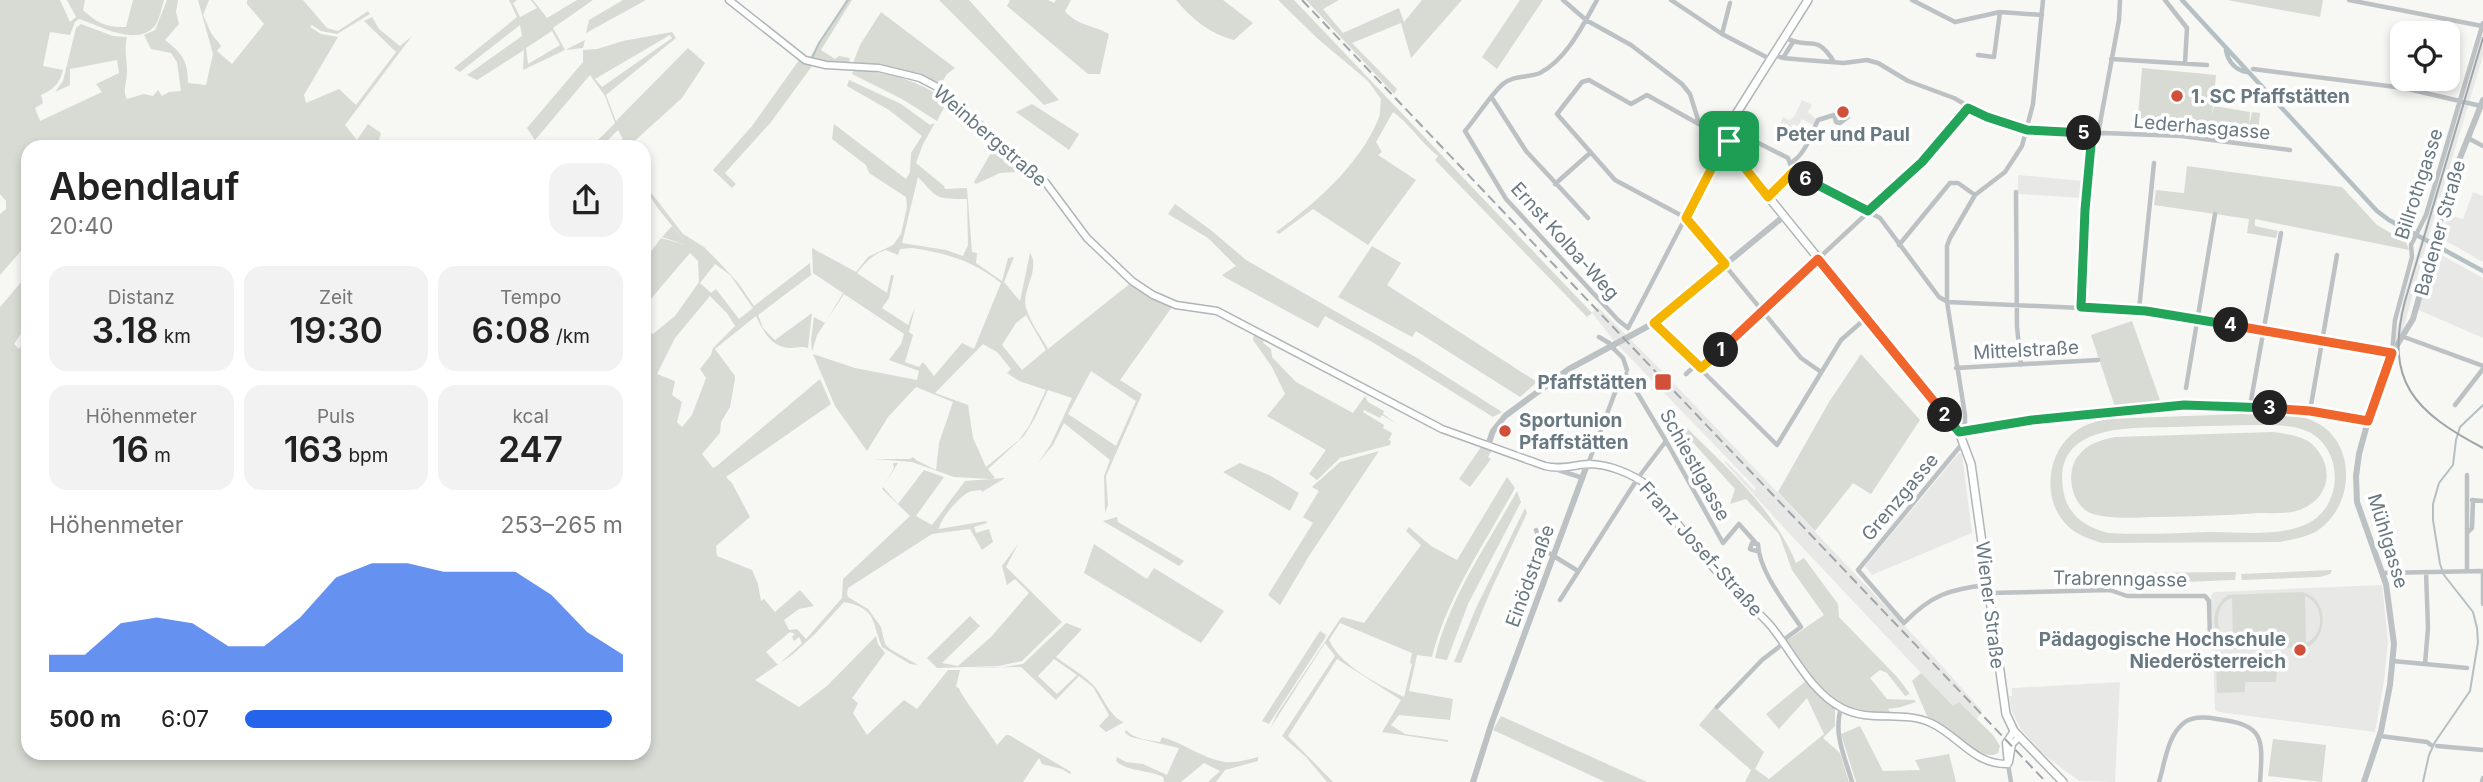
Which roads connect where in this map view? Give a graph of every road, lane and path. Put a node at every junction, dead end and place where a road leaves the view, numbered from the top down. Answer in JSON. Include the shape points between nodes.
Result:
{"nodes":[{"id":1,"x":729,"y":0,"type":"edge"},
{"id":2,"x":1563,"y":0,"type":"edge"},
{"id":3,"x":1597,"y":0,"type":"edge"},
{"id":4,"x":1671,"y":0,"type":"edge"},
{"id":5,"x":1808,"y":0,"type":"edge"},
{"id":6,"x":1912,"y":0,"type":"edge"},
{"id":7,"x":2043,"y":0,"type":"edge"},
{"id":8,"x":2120,"y":0,"type":"edge"},
{"id":9,"x":2165,"y":0,"type":"edge"},
{"id":10,"x":2349,"y":0,"type":"edge"},
{"id":11,"x":2373,"y":2,"type":"edge"},
{"id":12,"x":1730,"y":3,"type":"dead end"},
{"id":13,"x":2000,"y":12,"type":"junction"},
{"id":14,"x":2042,"y":15,"type":"junction"},
{"id":15,"x":1586,"y":20,"type":"junction"},
{"id":16,"x":2482,"y":24,"type":"edge"},
{"id":17,"x":1722,"y":34,"type":"junction"},
{"id":18,"x":1789,"y":40,"type":"junction"},
{"id":19,"x":1978,"y":55,"type":"dead end"},
{"id":20,"x":1772,"y":57,"type":"junction"},
{"id":21,"x":1783,"y":58,"type":"junction"},
{"id":22,"x":2111,"y":59,"type":"junction"},
{"id":23,"x":1834,"y":62,"type":"junction"},
{"id":24,"x":2185,"y":63,"type":"junction"},
{"id":25,"x":2207,"y":65,"type":"dead end"},
{"id":26,"x":2253,"y":69,"type":"dead end"},
{"id":27,"x":1492,"y":98,"type":"junction"},
{"id":28,"x":2461,"y":100,"type":"junction"},
{"id":29,"x":2482,"y":103,"type":"edge"},
{"id":30,"x":1968,"y":108,"type":"junction"},
{"id":31,"x":1695,"y":111,"type":"junction"},
{"id":32,"x":1848,"y":117,"type":"dead end"},
{"id":33,"x":1690,"y":118,"type":"junction"},
{"id":34,"x":1699,"y":124,"type":"junction"},
{"id":35,"x":2027,"y":130,"type":"junction"},
{"id":36,"x":1740,"y":133,"type":"dead end"},
{"id":37,"x":2095,"y":134,"type":"junction"},
{"id":38,"x":2468,"y":138,"type":"junction"},
{"id":39,"x":1729,"y":141,"type":"junction"},
{"id":40,"x":2483,"y":146,"type":"edge"},
{"id":41,"x":2290,"y":150,"type":"dead end"},
{"id":42,"x":1590,"y":153,"type":"junction"},
{"id":43,"x":1790,"y":163,"type":"junction"},
{"id":44,"x":2154,"y":163,"type":"dead end"},
{"id":45,"x":1793,"y":172,"type":"junction"},
{"id":46,"x":1555,"y":184,"type":"junction"},
{"id":47,"x":2016,"y":192,"type":"dead end"},
{"id":48,"x":1975,"y":194,"type":"junction"},
{"id":49,"x":1768,"y":197,"type":"junction"},
{"id":50,"x":1868,"y":211,"type":"junction"},
{"id":51,"x":2215,"y":214,"type":"dead end"},
{"id":52,"x":1783,"y":217,"type":"junction"},
{"id":53,"x":1588,"y":218,"type":"dead end"},
{"id":54,"x":1686,"y":218,"type":"junction"},
{"id":55,"x":2281,"y":233,"type":"dead end"},
{"id":56,"x":1899,"y":245,"type":"junction"},
{"id":57,"x":2337,"y":255,"type":"dead end"},
{"id":58,"x":1818,"y":259,"type":"junction"},
{"id":59,"x":1725,"y":264,"type":"junction"},
{"id":60,"x":1947,"y":302,"type":"junction"},
{"id":61,"x":2016,"y":304,"type":"junction"},
{"id":62,"x":2081,"y":307,"type":"junction"},
{"id":63,"x":1763,"y":310,"type":"junction"},
{"id":64,"x":2140,"y":310,"type":"junction"},
{"id":65,"x":1866,"y":317,"type":"junction"},
{"id":66,"x":2197,"y":319,"type":"junction"},
{"id":67,"x":1654,"y":323,"type":"junction"},
{"id":68,"x":2264,"y":330,"type":"junction"},
{"id":69,"x":1599,"y":337,"type":"dead end"},
{"id":70,"x":2404,"y":337,"type":"junction"},
{"id":71,"x":2323,"y":340,"type":"junction"},
{"id":72,"x":2392,"y":353,"type":"junction"},
{"id":73,"x":2098,"y":360,"type":"dead end"},
{"id":74,"x":2021,"y":365,"type":"junction"},
{"id":75,"x":1699,"y":367,"type":"junction"},
{"id":76,"x":1956,"y":368,"type":"junction"},
{"id":77,"x":2483,"y":368,"type":"edge"},
{"id":78,"x":1627,"y":370,"type":"dead end"},
{"id":79,"x":1821,"y":372,"type":"junction"},
{"id":80,"x":1686,"y":374,"type":"dead end"},
{"id":81,"x":1619,"y":382,"type":"joint"},
{"id":82,"x":2186,"y":388,"type":"dead end"},
{"id":83,"x":2455,"y":405,"type":"dead end"},
{"id":84,"x":2250,"y":406,"type":"junction"},
{"id":85,"x":2310,"y":411,"type":"junction"},
{"id":86,"x":2368,"y":421,"type":"junction"},
{"id":87,"x":1959,"y":432,"type":"junction"},
{"id":88,"x":1666,"y":441,"type":"junction"},
{"id":89,"x":1964,"y":442,"type":"junction"},
{"id":90,"x":1488,"y":445,"type":"junction"},
{"id":91,"x":1587,"y":464,"type":"junction"},
{"id":92,"x":1555,"y":469,"type":"junction"},
{"id":93,"x":2467,"y":475,"type":"dead end"},
{"id":94,"x":1583,"y":478,"type":"junction"},
{"id":95,"x":1638,"y":478,"type":"junction"},
{"id":96,"x":2470,"y":500,"type":"junction"},
{"id":97,"x":2483,"y":501,"type":"edge"},
{"id":98,"x":1536,"y":530,"type":"dead end"},
{"id":99,"x":1554,"y":555,"type":"junction"},
{"id":100,"x":2483,"y":570,"type":"edge"},
{"id":101,"x":1578,"y":571,"type":"junction"},
{"id":102,"x":2467,"y":571,"type":"junction"},
{"id":103,"x":2426,"y":572,"type":"junction"},
{"id":104,"x":2382,"y":573,"type":"junction"},
{"id":105,"x":1988,"y":589,"type":"junction"},
{"id":106,"x":1560,"y":600,"type":"dead end"},
{"id":107,"x":2483,"y":604,"type":"edge"},
{"id":108,"x":2210,"y":640,"type":"dead end"},
{"id":109,"x":1783,"y":642,"type":"junction"},
{"id":110,"x":2393,"y":661,"type":"junction"},
{"id":111,"x":2425,"y":664,"type":"junction"},
{"id":112,"x":2467,"y":668,"type":"dead end"},
{"id":113,"x":1717,"y":707,"type":"dead end"},
{"id":114,"x":1841,"y":708,"type":"junction"},
{"id":115,"x":2017,"y":734,"type":"junction"},
{"id":116,"x":2380,"y":736,"type":"junction"},
{"id":117,"x":2483,"y":750,"type":"edge"},
{"id":118,"x":2008,"y":764,"type":"junction"},
{"id":119,"x":1473,"y":782,"type":"edge"},
{"id":120,"x":1852,"y":782,"type":"edge"},
{"id":121,"x":2011,"y":782,"type":"edge"},
{"id":122,"x":2063,"y":782,"type":"edge"},
{"id":123,"x":2159,"y":782,"type":"edge"},
{"id":124,"x":2260,"y":782,"type":"edge"},
{"id":125,"x":2364,"y":782,"type":"edge"}],
"edges":[{"from":1,"to":90,"type":"main road","name":"Weinbergstraße","via":[[805,60],[879,68],[937,87],[1046,183],[1087,237],[1153,295],[1176,305],[1226,315],[1427,421]]},
{"from":2,"to":15,"type":"street"},
{"from":3,"to":15,"type":"street"},
{"from":4,"to":17,"type":"street","name":"Lederhasgasse"},
{"from":5,"to":18,"type":"main road"},
{"from":6,"to":13,"type":"street","via":[[1955,22]]},
{"from":7,"to":14,"type":"street"},
{"from":8,"to":22,"type":"street"},
{"from":9,"to":24,"type":"street","via":[[2187,28]]},
{"from":10,"to":11,"type":"street"},
{"from":11,"to":16,"type":"street"},
{"from":12,"to":17,"type":"street"},
{"from":13,"to":14,"type":"street"},
{"from":13,"to":19,"type":"street","via":[[1994,57]]},
{"from":14,"to":35,"type":"street"},
{"from":15,"to":27,"type":"street","via":[[1555,62],[1541,72],[1503,84]]},
{"from":15,"to":31,"type":"street","via":[[1631,45],[1682,83]]},
{"from":16,"to":28,"type":"street","name":"Billrothgasse"},
{"from":17,"to":20,"type":"street","name":"Lederhasgasse"},
{"from":18,"to":20,"type":"main road"},
{"from":18,"to":21,"type":"street"},
{"from":18,"to":23,"type":"street","via":[[1819,44]]},
{"from":20,"to":21,"type":"street","name":"Lederhasgasse"},
{"from":20,"to":39,"type":"main road","via":[[1733,119]]},
{"from":21,"to":23,"type":"street","name":"Lederhasgasse"},
{"from":22,"to":24,"type":"street"},
{"from":22,"to":37,"type":"street"},
{"from":23,"to":30,"type":"street","name":"Lederhasgasse","via":[[1878,63]]},
{"from":24,"to":25,"type":"street"},
{"from":26,"to":28,"type":"street"},
{"from":27,"to":46,"type":"street","via":[[1526,151]]},
{"from":27,"to":54,"type":"street","name":"Ernst Kolba-Weg","via":[[1465,131],[1506,199],[1628,328]]},
{"from":28,"to":29,"type":"street"},
{"from":28,"to":72,"type":"street","name":"Billrothgasse","via":[[2426,215],[2411,245]]},
{"from":29,"to":38,"type":"street","name":"Badener Straße"},
{"from":30,"to":35,"type":"street","name":"Lederhasgasse"},
{"from":30,"to":50,"type":"street","via":[[1922,162]]},
{"from":31,"to":33,"type":"street"},
{"from":31,"to":34,"type":"street"},
{"from":32,"to":43,"type":"street","via":[[1840,123],[1834,115],[1818,120],[1796,161]]},
{"from":33,"to":34,"type":"street"},
{"from":33,"to":42,"type":"street","via":[[1647,95],[1632,104],[1589,80],[1582,82],[1557,114]]},
{"from":34,"to":39,"type":"street"},
{"from":35,"to":37,"type":"street","name":"Lederhasgasse"},
{"from":35,"to":48,"type":"street","via":[[2017,158]]},
{"from":36,"to":43,"type":"street"},
{"from":37,"to":41,"type":"street","name":"Lederhasgasse","via":[[2181,136]]},
{"from":37,"to":62,"type":"street","via":[[2085,210]]},
{"from":38,"to":40,"type":"street"},
{"from":38,"to":70,"type":"street","name":"Badener Straße"},
{"from":39,"to":49,"type":"main road"},
{"from":39,"to":54,"type":"street"},
{"from":42,"to":46,"type":"street"},
{"from":42,"to":54,"type":"street","via":[[1615,180]]},
{"from":43,"to":45,"type":"street"},
{"from":44,"to":64,"type":"street"},
{"from":45,"to":49,"type":"street"},
{"from":45,"to":50,"type":"street"},
{"from":46,"to":53,"type":"street"},
{"from":47,"to":61,"type":"street"},
{"from":48,"to":56,"type":"street","via":[[1950,183]]},
{"from":48,"to":60,"type":"street","via":[[1947,246]]},
{"from":49,"to":52,"type":"main road"},
{"from":50,"to":56,"type":"street","via":[[1880,218]]},
{"from":50,"to":58,"type":"street"},
{"from":51,"to":66,"type":"street"},
{"from":52,"to":58,"type":"main road"},
{"from":52,"to":59,"type":"street"},
{"from":54,"to":59,"type":"street"},
{"from":55,"to":68,"type":"street"},
{"from":56,"to":60,"type":"street"},
{"from":57,"to":71,"type":"street"},
{"from":58,"to":63,"type":"street"},
{"from":58,"to":65,"type":"main road"},
{"from":59,"to":63,"type":"street"},
{"from":59,"to":67,"type":"street"},
{"from":60,"to":61,"type":"street"},
{"from":60,"to":76,"type":"street"},
{"from":61,"to":62,"type":"street"},
{"from":61,"to":74,"type":"street"},
{"from":62,"to":64,"type":"street"},
{"from":63,"to":75,"type":"street"},
{"from":63,"to":79,"type":"street","via":[[1801,358]]},
{"from":64,"to":66,"type":"street"},
{"from":65,"to":79,"type":"street","via":[[1841,340]]},
{"from":65,"to":87,"type":"main road"},
{"from":66,"to":68,"type":"street"},
{"from":66,"to":82,"type":"street"},
{"from":67,"to":75,"type":"street"},
{"from":67,"to":90,"type":"street","via":[[1542,388],[1505,416]]},
{"from":68,"to":71,"type":"street"},
{"from":68,"to":84,"type":"street"},
{"from":69,"to":78,"type":"street","bridge":true,"via":[[1623,358]]},
{"from":70,"to":72,"type":"street","name":"Badener Straße"},
{"from":70,"to":77,"type":"street"},
{"from":71,"to":72,"type":"street"},
{"from":71,"to":85,"type":"street"},
{"from":72,"to":86,"type":"street","name":"Mühlgasse"},
{"from":73,"to":74,"type":"street","name":"Mittelstraße"},
{"from":74,"to":76,"type":"street","name":"Mittelstraße"},
{"from":75,"to":79,"type":"street","via":[[1777,445]]},
{"from":75,"to":80,"type":"street"},
{"from":76,"to":87,"type":"street","via":[[1965,415]]},
{"from":77,"to":83,"type":"street"},
{"from":81,"to":88,"type":"street","name":"Schiestlgasse","via":[[1626,374]]},
{"from":81,"to":91,"type":"street","name":"Einödstraße"},
{"from":84,"to":85,"type":"street"},
{"from":84,"to":87,"type":"street","via":[[2174,405]]},
{"from":85,"to":86,"type":"street"},
{"from":86,"to":104,"type":"street","name":"Mühlgasse","via":[[2358,465],[2357,502]]},
{"from":87,"to":89,"type":"main road"},
{"from":88,"to":95,"type":"street"},
{"from":88,"to":109,"type":"street","name":"Schiestlgasse","via":[[1723,542],[1739,524],[1759,545],[1757,551],[1775,587],[1801,627]]},
{"from":89,"to":105,"type":"main road","name":"Wiener Straße"},
{"from":89,"to":105,"type":"street","name":"Grenzgasse","via":[[1858,570],[1904,623],[1940,594],[1964,587]]},
{"from":90,"to":92,"type":"main road","name":"Franz Josef-Straße"},
{"from":91,"to":92,"type":"main road","name":"Franz Josef-Straße"},
{"from":91,"to":94,"type":"street","name":"Einödstraße"},
{"from":91,"to":95,"type":"main road","name":"Franz Josef-Straße"},
{"from":92,"to":94,"type":"street"},
{"from":93,"to":96,"type":"street"},
{"from":94,"to":99,"type":"street","name":"Einödstraße"},
{"from":95,"to":101,"type":"street"},
{"from":95,"to":109,"type":"main road","name":"Franz Josef-Straße"},
{"from":96,"to":97,"type":"street"},
{"from":96,"to":102,"type":"street"},
{"from":98,"to":99,"type":"street","via":[[1541,545]]},
{"from":99,"to":101,"type":"street"},
{"from":99,"to":119,"type":"street","name":"Einödstraße"},
{"from":100,"to":102,"type":"street"},
{"from":100,"to":107,"type":"street"},
{"from":101,"to":106,"type":"street"},
{"from":102,"to":103,"type":"street"},
{"from":103,"to":104,"type":"street"},
{"from":103,"to":111,"type":"street"},
{"from":104,"to":110,"type":"street","name":"Mühlgasse","via":[[2393,627]]},
{"from":105,"to":108,"type":"street","name":"Trabrenngasse","via":[[2205,596]]},
{"from":105,"to":115,"type":"main road","name":"Wiener Straße","via":[[2003,704]]},
{"from":109,"to":113,"type":"street"},
{"from":109,"to":114,"type":"main road","name":"Franz Josef-Straße","via":[[1818,688]]},
{"from":110,"to":111,"type":"street"},
{"from":110,"to":116,"type":"street","name":"Mühlgasse"},
{"from":111,"to":112,"type":"street"},
{"from":114,"to":118,"type":"main road","via":[[1922,720],[1978,758]]},
{"from":114,"to":120,"type":"street","via":[[1837,731]]},
{"from":115,"to":118,"type":"main road","via":[[2006,743]]},
{"from":115,"to":122,"type":"main road"},
{"from":116,"to":117,"type":"street"},
{"from":116,"to":125,"type":"street","name":"Mühlgasse"},
{"from":118,"to":121,"type":"street"},
{"from":123,"to":124,"type":"street","via":[[2175,732],[2196,717],[2249,726],[2262,751]]}]}
